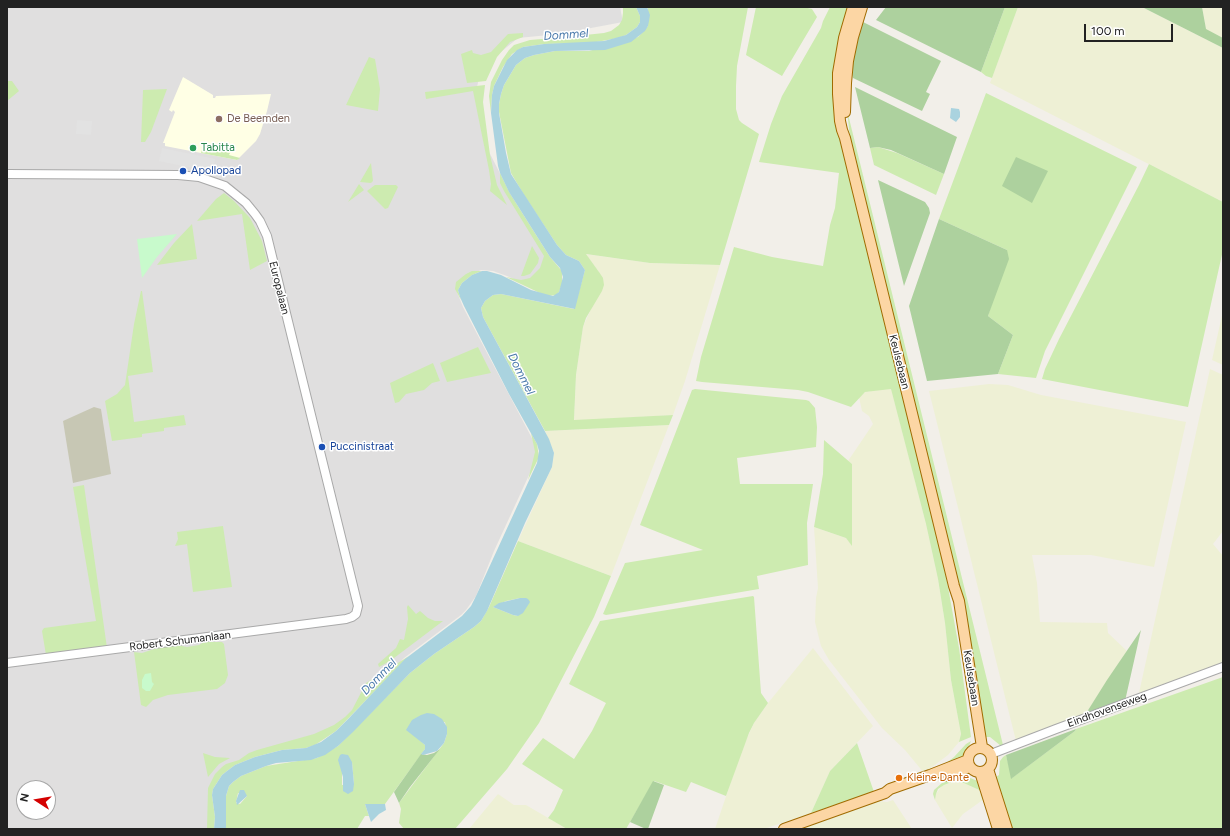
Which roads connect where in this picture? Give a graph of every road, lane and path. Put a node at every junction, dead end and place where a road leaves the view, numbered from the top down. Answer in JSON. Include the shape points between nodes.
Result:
{"nodes":[{"id":1,"x":853,"y":7,"type":"edge"},
{"id":2,"x":862,"y":7,"type":"edge"},
{"id":3,"x":845,"y":138,"type":"junction"},
{"id":4,"x":7,"y":174,"type":"edge"},
{"id":5,"x":352,"y":617,"type":"joint"},
{"id":6,"x":7,"y":663,"type":"edge"},
{"id":7,"x":1223,"y":667,"type":"edge"},
{"id":8,"x":978,"y":748,"type":"junction"},
{"id":9,"x":991,"y":754,"type":"junction"},
{"id":10,"x":969,"y":763,"type":"junction"},
{"id":11,"x":984,"y":771,"type":"junction"},
{"id":12,"x":784,"y":829,"type":"edge"},
{"id":13,"x":998,"y":829,"type":"edge"},
{"id":14,"x":1007,"y":829,"type":"edge"}],
"edges":[{"from":1,"to":3,"type":"main road","name":"Keulsebaan","via":[[838,73],[839,110]]},
{"from":2,"to":3,"type":"main road","name":"Keulsebaan","via":[[846,76]]},
{"from":3,"to":8,"type":"main road","name":"Keulsebaan","via":[[959,601]]},
{"from":4,"to":5,"type":"street","name":"Europalaan","via":[[199,177],[225,186],[255,214],[267,236],[357,603],[358,610]]},
{"from":5,"to":6,"type":"street","name":"Robert Schumanlaan"},
{"from":7,"to":9,"type":"street","name":"Eindhovenseweg"},
{"from":8,"to":9,"type":"main road","via":[[987,749]]},
{"from":8,"to":10,"type":"main road","via":[[970,753]]},
{"from":9,"to":11,"type":"main road","via":[[992,763]]},
{"from":10,"to":11,"type":"main road","via":[[976,772]]},
{"from":10,"to":12,"type":"main road","via":[[898,792],[885,793]]},
{"from":11,"to":13,"type":"main road"},
{"from":11,"to":14,"type":"main road"}]}
